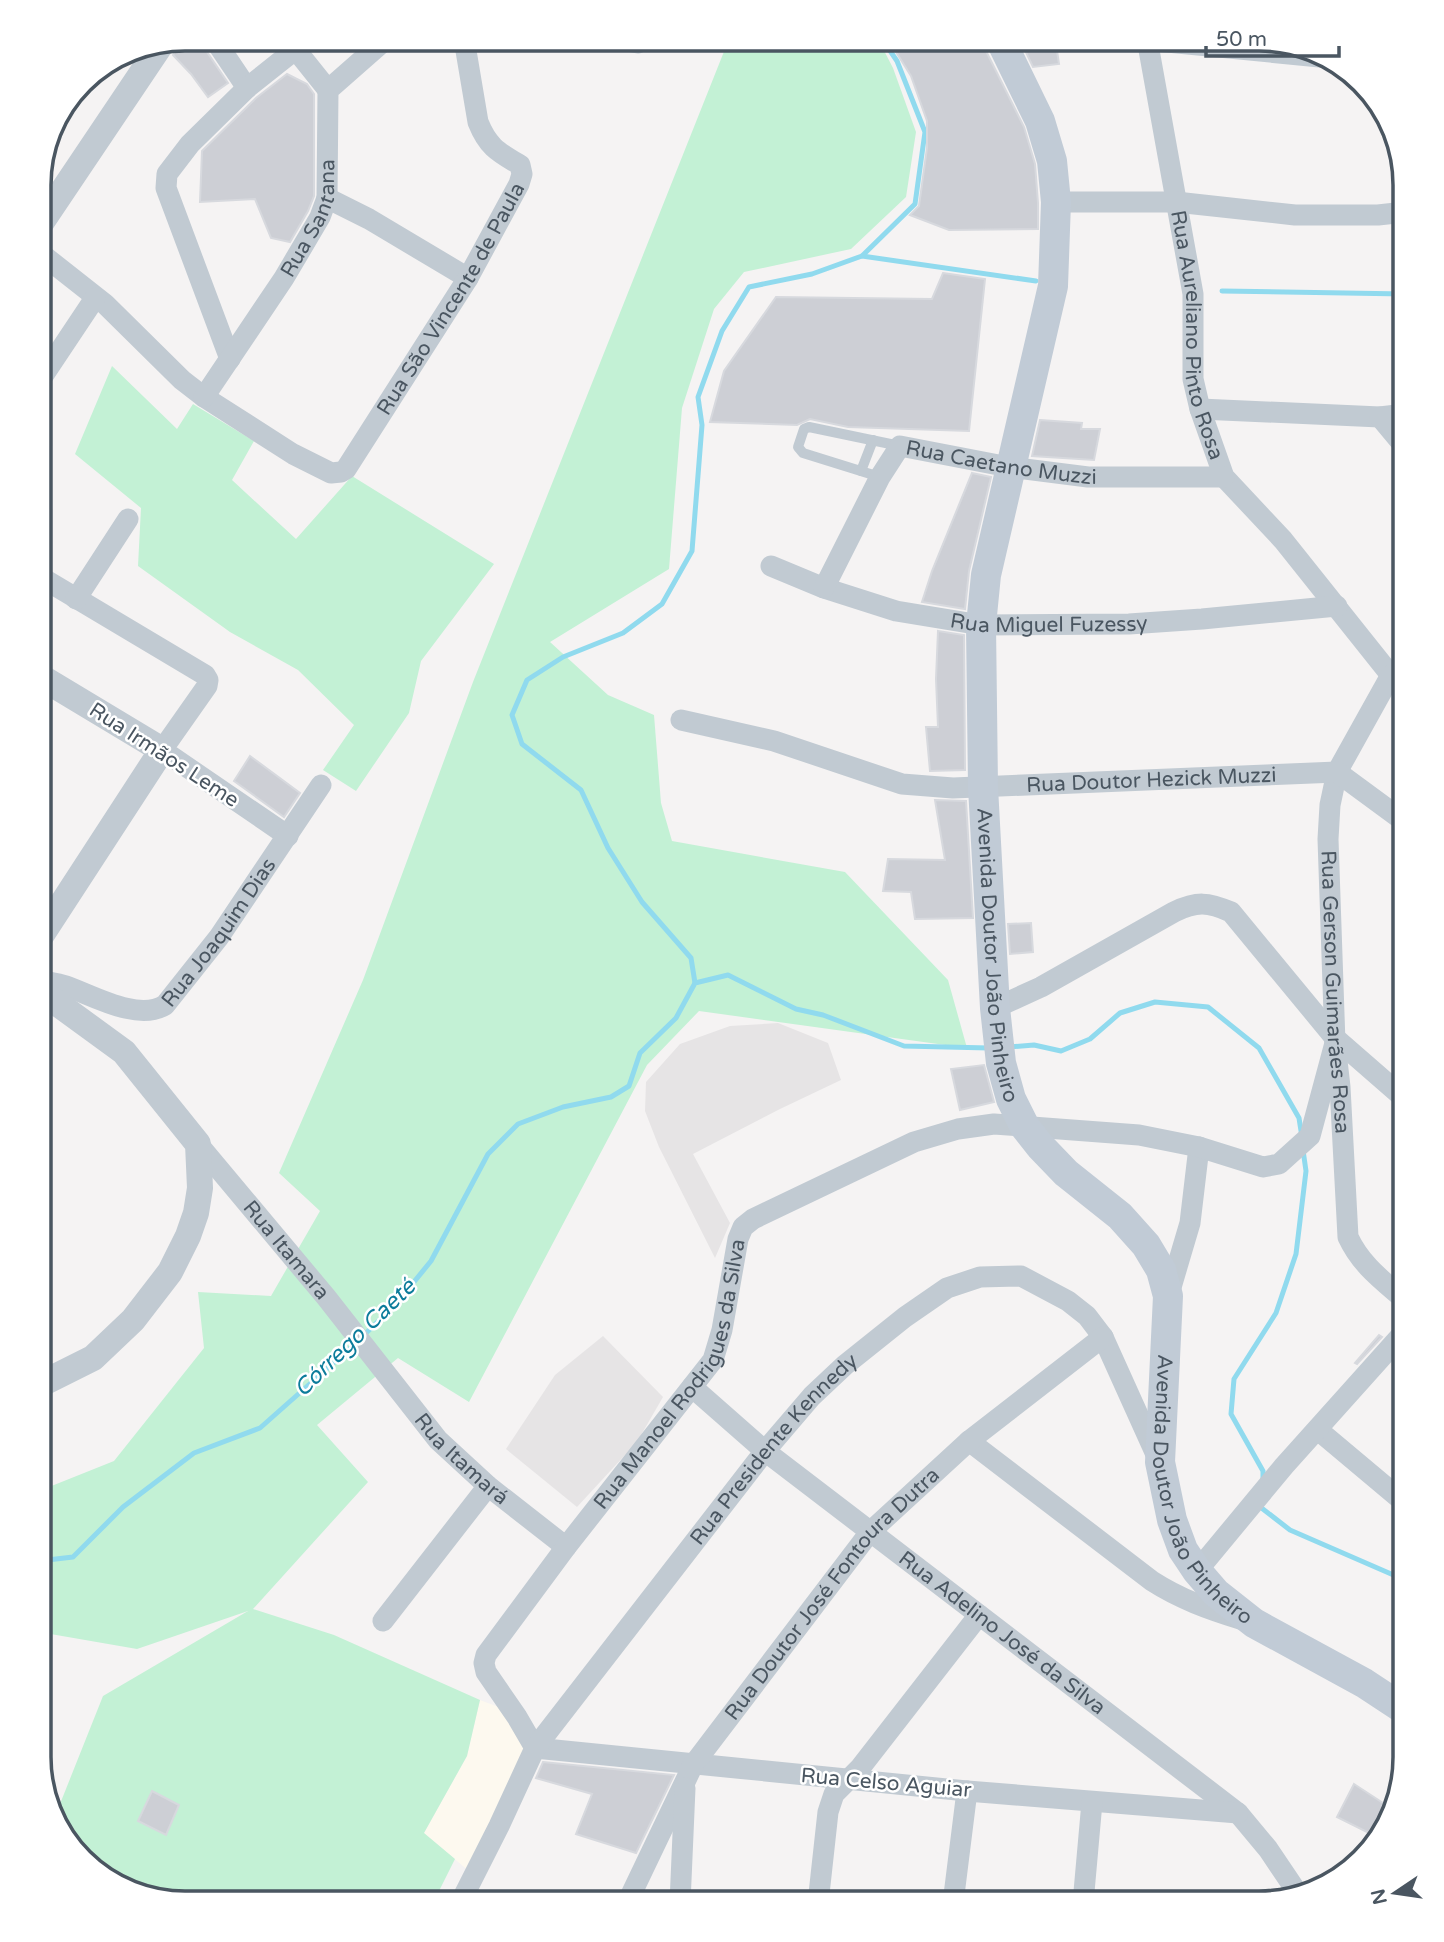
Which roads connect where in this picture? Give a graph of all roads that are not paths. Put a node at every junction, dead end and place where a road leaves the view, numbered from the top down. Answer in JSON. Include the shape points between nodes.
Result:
{"nodes":[{"id":1,"x":223,"y":51,"type":"edge"},
{"id":2,"x":284,"y":51,"type":"edge"},
{"id":3,"x":297,"y":51,"type":"edge"},
{"id":4,"x":372,"y":51,"type":"edge"},
{"id":5,"x":466,"y":51,"type":"edge"},
{"id":6,"x":1006,"y":51,"type":"edge"},
{"id":7,"x":1149,"y":51,"type":"edge"},
{"id":8,"x":1263,"y":51,"type":"edge"},
{"id":9,"x":154,"y":54,"type":"edge"},
{"id":10,"x":1287,"y":54,"type":"edge"},
{"id":11,"x":247,"y":88,"type":"junction"},
{"id":12,"x":328,"y":90,"type":"junction"},
{"id":13,"x":327,"y":198,"type":"junction"},
{"id":14,"x":1056,"y":202,"type":"junction"},
{"id":15,"x":1176,"y":202,"type":"junction"},
{"id":16,"x":51,"y":208,"type":"edge"},
{"id":17,"x":1393,"y":213,"type":"edge"},
{"id":18,"x":51,"y":262,"type":"edge"},
{"id":19,"x":468,"y":278,"type":"junction"},
{"id":20,"x":95,"y":298,"type":"junction"},
{"id":21,"x":230,"y":359,"type":"junction"},
{"id":22,"x":51,"y":364,"type":"edge"},
{"id":23,"x":204,"y":397,"type":"junction"},
{"id":24,"x":1200,"y":409,"type":"junction"},
{"id":25,"x":1393,"y":415,"type":"edge"},
{"id":26,"x":1380,"y":417,"type":"junction"},
{"id":27,"x":1393,"y":433,"type":"edge"},
{"id":28,"x":873,"y":440,"type":"junction"},
{"id":29,"x":901,"y":446,"type":"junction"},
{"id":30,"x":1009,"y":467,"type":"junction"},
{"id":31,"x":870,"y":474,"type":"junction"},
{"id":32,"x":1224,"y":478,"type":"junction"},
{"id":33,"x":128,"y":519,"type":"dead end"},
{"id":34,"x":771,"y":566,"type":"dead end"},
{"id":35,"x":51,"y":583,"type":"edge"},
{"id":36,"x":824,"y":588,"type":"junction"},
{"id":37,"x":76,"y":599,"type":"junction"},
{"id":38,"x":1337,"y":606,"type":"junction"},
{"id":39,"x":981,"y":625,"type":"junction"},
{"id":40,"x":1391,"y":675,"type":"junction"},
{"id":41,"x":1393,"y":678,"type":"edge"},
{"id":42,"x":51,"y":683,"type":"edge"},
{"id":43,"x":681,"y":720,"type":"dead end"},
{"id":44,"x":162,"y":750,"type":"junction"},
{"id":45,"x":1337,"y":772,"type":"junction"},
{"id":46,"x":321,"y":785,"type":"dead end"},
{"id":47,"x":983,"y":787,"type":"junction"},
{"id":48,"x":1393,"y":813,"type":"edge"},
{"id":49,"x":288,"y":836,"type":"junction"},
{"id":50,"x":51,"y":921,"type":"edge"},
{"id":51,"x":51,"y":983,"type":"edge"},
{"id":52,"x":51,"y":999,"type":"edge"},
{"id":53,"x":996,"y":1011,"type":"junction"},
{"id":54,"x":1335,"y":1040,"type":"junction"},
{"id":55,"x":1393,"y":1089,"type":"edge"},
{"id":56,"x":1025,"y":1127,"type":"junction"},
{"id":57,"x":198,"y":1144,"type":"junction"},
{"id":58,"x":1199,"y":1147,"type":"junction"},
{"id":59,"x":1393,"y":1290,"type":"edge"},
{"id":60,"x":1168,"y":1297,"type":"junction"},
{"id":61,"x":1103,"y":1336,"type":"junction"},
{"id":62,"x":1393,"y":1346,"type":"edge"},
{"id":63,"x":372,"y":1358,"type":"joint"},
{"id":64,"x":51,"y":1379,"type":"edge"},
{"id":65,"x":692,"y":1387,"type":"junction"},
{"id":66,"x":1318,"y":1430,"type":"junction"},
{"id":67,"x":969,"y":1441,"type":"junction"},
{"id":68,"x":765,"y":1451,"type":"junction"},
{"id":69,"x":1160,"y":1462,"type":"junction"},
{"id":70,"x":488,"y":1486,"type":"junction"},
{"id":71,"x":1393,"y":1493,"type":"edge"},
{"id":72,"x":870,"y":1532,"type":"junction"},
{"id":73,"x":566,"y":1547,"type":"junction"},
{"id":74,"x":1197,"y":1571,"type":"junction"},
{"id":75,"x":979,"y":1615,"type":"junction"},
{"id":76,"x":383,"y":1622,"type":"dead end"},
{"id":77,"x":1254,"y":1623,"type":"junction"},
{"id":78,"x":1393,"y":1702,"type":"edge"},
{"id":79,"x":535,"y":1748,"type":"junction"},
{"id":80,"x":689,"y":1772,"type":"junction"},
{"id":81,"x":848,"y":1780,"type":"junction"},
{"id":82,"x":967,"y":1791,"type":"junction"},
{"id":83,"x":1092,"y":1802,"type":"junction"},
{"id":84,"x":1238,"y":1813,"type":"junction"},
{"id":85,"x":1293,"y":1887,"type":"edge"},
{"id":86,"x":466,"y":1891,"type":"edge"},
{"id":87,"x":633,"y":1891,"type":"edge"},
{"id":88,"x":681,"y":1891,"type":"edge"},
{"id":89,"x":820,"y":1891,"type":"edge"},
{"id":90,"x":954,"y":1891,"type":"edge"},
{"id":91,"x":1084,"y":1891,"type":"edge"}],
"edges":[{"from":1,"to":11,"type":"street"},
{"from":2,"to":11,"type":"street"},
{"from":3,"to":12,"type":"street"},
{"from":4,"to":12,"type":"street"},
{"from":5,"to":19,"type":"street","name":"Rua São Vincente de Paula","via":[[483,135],[491,147],[520,165],[522,174]]},
{"from":6,"to":14,"type":"main road","name":"Avenida Doutor João Pinheiro","via":[[1040,121],[1052,161]]},
{"from":7,"to":15,"type":"street","name":"Rua Aureliano Pinto Rosa"},
{"from":8,"to":10,"type":"street"},
{"from":9,"to":16,"type":"street"},
{"from":11,"to":21,"type":"street","via":[[190,144],[165,178]]},
{"from":12,"to":13,"type":"street","name":"Rua Santana"},
{"from":13,"to":19,"type":"street"},
{"from":13,"to":21,"type":"street","name":"Rua Santana","via":[[284,278]]},
{"from":14,"to":15,"type":"street"},
{"from":14,"to":30,"type":"main road","name":"Avenida Doutor João Pinheiro","via":[[1053,286]]},
{"from":15,"to":17,"type":"street","via":[[1295,215]]},
{"from":15,"to":24,"type":"street","name":"Rua Aureliano Pinto Rosa","via":[[1193,294],[1193,379]]},
{"from":18,"to":20,"type":"street"},
{"from":19,"to":23,"type":"street","name":"Rua São Vincente de Paula","via":[[341,472],[331,473],[293,454]]},
{"from":20,"to":22,"type":"street"},
{"from":20,"to":23,"type":"street"},
{"from":21,"to":23,"type":"street","name":"Rua Santana"},
{"from":24,"to":26,"type":"street"},
{"from":24,"to":32,"type":"street","name":"Rua Aureliano Pinto Rosa"},
{"from":25,"to":26,"type":"street"},
{"from":26,"to":27,"type":"street"},
{"from":28,"to":29,"type":"lane"},
{"from":28,"to":31,"type":"lane"},
{"from":28,"to":31,"type":"lane","via":[[809,427],[802,432],[798,447],[803,453]]},
{"from":29,"to":30,"type":"street","name":"Rua Caetano Muzzi"},
{"from":29,"to":31,"type":"street","name":"Rua Caetano Muzzi"},
{"from":30,"to":32,"type":"street","name":"Rua Caetano Muzzi","via":[[1088,477]]},
{"from":30,"to":39,"type":"main road","name":"Avenida Doutor João Pinheiro","via":[[986,575]]},
{"from":31,"to":36,"type":"street","name":"Rua Caetano Muzzi"},
{"from":32,"to":38,"type":"street","name":"Rua Aureliano Pinto Rosa"},
{"from":33,"to":37,"type":"street"},
{"from":34,"to":36,"type":"street","name":"Rua Miguel Fuzessy"},
{"from":35,"to":37,"type":"street"},
{"from":36,"to":39,"type":"street","name":"Rua Miguel Fuzessy","via":[[896,611]]},
{"from":37,"to":44,"type":"street","via":[[208,680]]},
{"from":38,"to":39,"type":"street","name":"Rua Miguel Fuzessy","via":[[1129,624]]},
{"from":38,"to":40,"type":"street","name":"Rua Aureliano Pinto Rosa"},
{"from":39,"to":47,"type":"main road","name":"Avenida Doutor João Pinheiro"},
{"from":40,"to":41,"type":"street","name":"Rua Aureliano Pinto Rosa"},
{"from":40,"to":45,"type":"street","name":"Rua Gerson Guimarães Rosa"},
{"from":42,"to":44,"type":"street","name":"Rua Irmãos Leme"},
{"from":43,"to":47,"type":"street","name":"Rua Doutor Hezick Muzzi","via":[[774,741],[902,784]]},
{"from":44,"to":49,"type":"street","name":"Rua Irmãos Leme"},
{"from":44,"to":50,"type":"street"},
{"from":45,"to":47,"type":"street","name":"Rua Doutor Hezick Muzzi"},
{"from":45,"to":48,"type":"street"},
{"from":45,"to":54,"type":"street","name":"Rua Gerson Guimarães Rosa","via":[[1328,839]]},
{"from":46,"to":49,"type":"street","name":"Rua Joaquim Dias"},
{"from":47,"to":53,"type":"main road","name":"Avenida Doutor João Pinheiro"},
{"from":49,"to":51,"type":"street","name":"Rua Joaquim Dias","via":[[219,937],[158,1010],[115,1006]]},
{"from":52,"to":57,"type":"street","via":[[124,1052]]},
{"from":53,"to":54,"type":"street","via":[[1182,908],[1213,904],[1231,912]]},
{"from":53,"to":56,"type":"main road","name":"Avenida Doutor João Pinheiro","via":[[1001,1063]]},
{"from":54,"to":55,"type":"street"},
{"from":54,"to":58,"type":"street","name":"Rua Manoel Rodrigues da Silva","via":[[1308,1140],[1279,1164],[1263,1167]]},
{"from":54,"to":59,"type":"street","name":"Rua Gerson Guimarães Rosa","via":[[1348,1237],[1356,1255]]},
{"from":56,"to":58,"type":"street","name":"Rua Manoel Rodrigues da Silva","via":[[1139,1135]]},
{"from":56,"to":60,"type":"main road","name":"Avenida Doutor João Pinheiro","via":[[1066,1173],[1120,1216],[1146,1245],[1161,1270]]},
{"from":56,"to":65,"type":"street","name":"Rua Manoel Rodrigues da Silva","via":[[993,1124],[914,1142],[753,1219],[738,1239],[718,1349]]},
{"from":57,"to":63,"type":"street","name":"Rua Itamara"},
{"from":57,"to":64,"type":"street","via":[[196,1213],[170,1272],[133,1320],[93,1358]]},
{"from":58,"to":60,"type":"street","via":[[1190,1223]]},
{"from":60,"to":69,"type":"main road","name":"Avenida Doutor João Pinheiro"},
{"from":61,"to":67,"type":"street","name":"Rua Doutor José Fontoura Dutra"},
{"from":61,"to":68,"type":"street","name":"Rua Presidente Kennedy","via":[[1087,1315],[1021,1276],[980,1277],[947,1288],[845,1365]]},
{"from":61,"to":69,"type":"street","name":"Rua Presidente Kennedy"},
{"from":62,"to":66,"type":"street"},
{"from":63,"to":70,"type":"street","name":"Rua Itamará","via":[[438,1440]]},
{"from":65,"to":68,"type":"street","name":"Rua Adelino José da Silva"},
{"from":65,"to":73,"type":"street","name":"Rua Manoel Rodrigues da Silva"},
{"from":66,"to":71,"type":"street"},
{"from":66,"to":74,"type":"street"},
{"from":67,"to":72,"type":"street","name":"Rua Doutor José Fontoura Dutra"},
{"from":67,"to":77,"type":"street","via":[[1170,1593]]},
{"from":68,"to":72,"type":"street","name":"Rua Adelino José da Silva"},
{"from":68,"to":79,"type":"street","name":"Rua Presidente Kennedy"},
{"from":69,"to":74,"type":"main road","name":"Avenida Doutor João Pinheiro","via":[[1172,1520]]},
{"from":70,"to":73,"type":"street","name":"Rua Itamará"},
{"from":70,"to":76,"type":"street"},
{"from":72,"to":75,"type":"street","name":"Rua Adelino José da Silva"},
{"from":72,"to":80,"type":"street","name":"Rua Doutor José Fontoura Dutra"},
{"from":73,"to":79,"type":"street","name":"Rua Manoel Rodrigues da Silva","via":[[484,1662]]},
{"from":74,"to":77,"type":"main road","name":"Avenida Doutor João Pinheiro"},
{"from":75,"to":81,"type":"street"},
{"from":75,"to":84,"type":"street","name":"Rua Adelino José da Silva"},
{"from":77,"to":78,"type":"main road","name":"Avenida Doutor João Pinheiro"},
{"from":79,"to":80,"type":"street","name":"Rua Celso Aguiar"},
{"from":79,"to":86,"type":"street","name":"Rua Presidente Kennedy"},
{"from":80,"to":81,"type":"street","name":"Rua Celso Aguiar"},
{"from":80,"to":87,"type":"street","name":"Rua Doutor José Fontoura Dutra"},
{"from":80,"to":88,"type":"street"},
{"from":81,"to":82,"type":"street","name":"Rua Celso Aguiar"},
{"from":81,"to":89,"type":"street","via":[[831,1800]]},
{"from":82,"to":83,"type":"street","name":"Rua Celso Aguiar"},
{"from":82,"to":90,"type":"street"},
{"from":83,"to":84,"type":"street","name":"Rua Celso Aguiar"},
{"from":83,"to":91,"type":"street"},
{"from":84,"to":85,"type":"street","name":"Rua Adelino José da Silva"}]}
